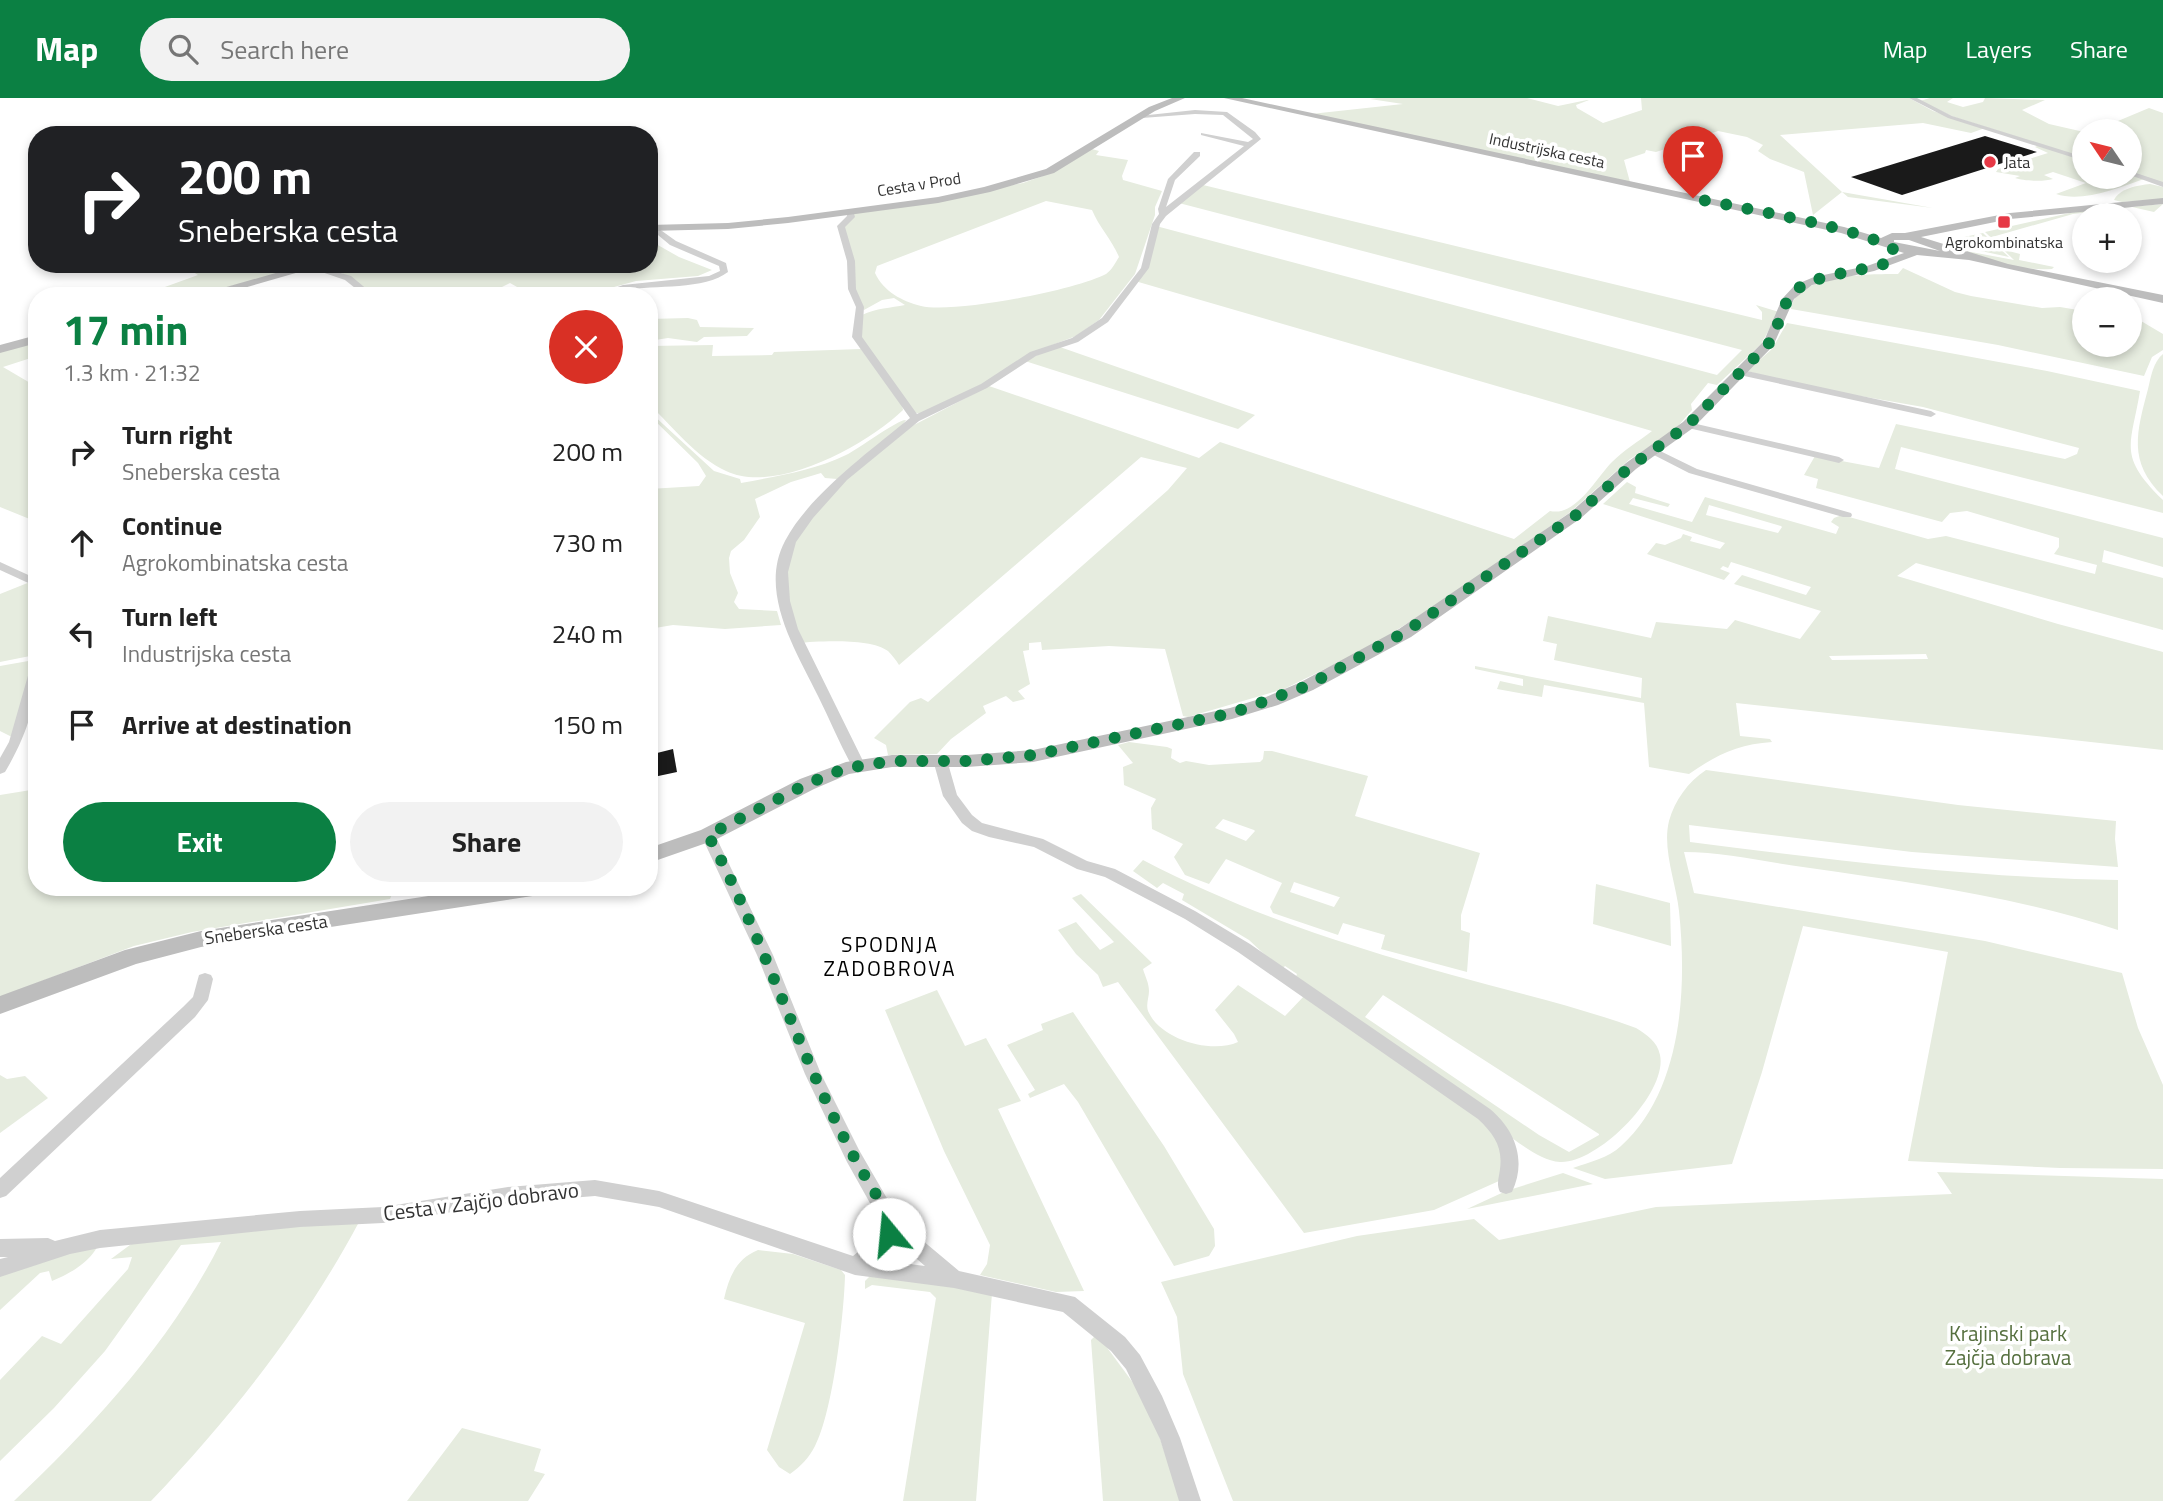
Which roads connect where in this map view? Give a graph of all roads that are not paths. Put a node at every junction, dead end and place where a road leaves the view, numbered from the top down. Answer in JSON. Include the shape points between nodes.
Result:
{"nodes":[{"id":1,"x":1229,"y":98,"type":"edge"},
{"id":2,"x":1912,"y":98,"type":"edge"},
{"id":3,"x":1175,"y":99,"type":"edge"},
{"id":4,"x":1240,"y":99,"type":"edge"},
{"id":5,"x":1142,"y":116,"type":"junction"},
{"id":6,"x":1241,"y":129,"type":"junction"},
{"id":7,"x":1226,"y":130,"type":"dead end"},
{"id":8,"x":1217,"y":136,"type":"junction"},
{"id":9,"x":1250,"y":145,"type":"junction"},
{"id":10,"x":1197,"y":154,"type":"dead end"},
{"id":11,"x":2072,"y":155,"type":"edge"},
{"id":12,"x":2142,"y":177,"type":"edge"},
{"id":13,"x":2163,"y":185,"type":"edge"},
{"id":14,"x":2163,"y":201,"type":"edge"},
{"id":15,"x":850,"y":212,"type":"junction"},
{"id":16,"x":1163,"y":214,"type":"junction"},
{"id":17,"x":658,"y":228,"type":"edge"},
{"id":18,"x":1936,"y":230,"type":"junction"},
{"id":19,"x":658,"y":232,"type":"edge"},
{"id":20,"x":1906,"y":236,"type":"junction"},
{"id":21,"x":1889,"y":242,"type":"junction"},
{"id":22,"x":1924,"y":248,"type":"junction"},
{"id":23,"x":1890,"y":261,"type":"junction"},
{"id":24,"x":287,"y":273,"type":"edge"},
{"id":25,"x":336,"y":273,"type":"edge"},
{"id":26,"x":235,"y":287,"type":"edge"},
{"id":27,"x":360,"y":287,"type":"edge"},
{"id":28,"x":632,"y":287,"type":"edge"},
{"id":29,"x":2163,"y":299,"type":"edge"},
{"id":30,"x":28,"y":341,"type":"edge"},
{"id":31,"x":0,"y":349,"type":"edge"},
{"id":32,"x":1738,"y":372,"type":"junction"},
{"id":33,"x":1931,"y":414,"type":"dead end"},
{"id":34,"x":915,"y":419,"type":"junction"},
{"id":35,"x":1688,"y":425,"type":"junction"},
{"id":36,"x":1654,"y":451,"type":"junction"},
{"id":37,"x":1839,"y":460,"type":"dead end"},
{"id":38,"x":1847,"y":515,"type":"dead end"},
{"id":39,"x":0,"y":565,"type":"edge"},
{"id":40,"x":28,"y":579,"type":"edge"},
{"id":41,"x":28,"y":698,"type":"edge"},
{"id":42,"x":940,"y":760,"type":"junction"},
{"id":43,"x":858,"y":765,"type":"junction"},
{"id":44,"x":0,"y":769,"type":"edge"},
{"id":45,"x":708,"y":835,"type":"junction"},
{"id":46,"x":658,"y":853,"type":"edge"},
{"id":47,"x":480,"y":896,"type":"edge"},
{"id":48,"x":205,"y":979,"type":"dead end"},
{"id":49,"x":0,"y":1005,"type":"edge"},
{"id":50,"x":1506,"y":1186,"type":"dead end"},
{"id":51,"x":0,"y":1190,"type":"edge"},
{"id":52,"x":889,"y":1220,"type":"junction"},
{"id":53,"x":70,"y":1245,"type":"junction"},
{"id":54,"x":0,"y":1248,"type":"edge"},
{"id":55,"x":855,"y":1266,"type":"junction"},
{"id":56,"x":0,"y":1268,"type":"edge"},
{"id":57,"x":954,"y":1279,"type":"junction"},
{"id":58,"x":1190,"y":1501,"type":"edge"}],
"edges":[{"from":1,"to":4,"type":"street","name":"Industrijska cesta"},
{"from":2,"to":11,"type":"street","via":[[1950,117]]},
{"from":3,"to":5,"type":"street","name":"Cesta v Prod"},
{"from":4,"to":21,"type":"street","name":"Industrijska cesta"},
{"from":5,"to":6,"type":"street","via":[[1226,114]]},
{"from":5,"to":15,"type":"street","name":"Cesta v Prod","via":[[1050,171],[1024,181],[938,200]]},
{"from":6,"to":8,"type":"street"},
{"from":6,"to":9,"type":"street","via":[[1256,136]]},
{"from":7,"to":8,"type":"street","via":[[1205,131]]},
{"from":8,"to":9,"type":"street"},
{"from":9,"to":16,"type":"street"},
{"from":10,"to":16,"type":"street","via":[[1172,179]]},
{"from":12,"to":13,"type":"street"},
{"from":14,"to":18,"type":"street","via":[[2010,216]]},
{"from":15,"to":17,"type":"street","name":"Cesta v Prod","via":[[754,224]]},
{"from":15,"to":34,"type":"street","via":[[851,217],[841,226],[859,307],[856,337]]},
{"from":16,"to":34,"type":"street","via":[[1145,268],[1098,326],[1075,340],[1033,354],[984,386]]},
{"from":18,"to":20,"type":"street"},
{"from":18,"to":22,"type":"street"},
{"from":19,"to":28,"type":"street","via":[[723,265],[724,272],[711,278]]},
{"from":20,"to":21,"type":"street"},
{"from":20,"to":22,"type":"street"},
{"from":21,"to":22,"type":"street"},
{"from":21,"to":23,"type":"street","via":[[1894,250]]},
{"from":22,"to":23,"type":"street"},
{"from":22,"to":29,"type":"street"},
{"from":23,"to":32,"type":"street","via":[[1798,289],[1776,332]]},
{"from":24,"to":26,"type":"street"},
{"from":25,"to":27,"type":"street"},
{"from":30,"to":31,"type":"street"},
{"from":32,"to":33,"type":"street"},
{"from":32,"to":35,"type":"street"},
{"from":34,"to":43,"type":"street","via":[[844,478],[809,516],[790,542],[782,572],[792,629]]},
{"from":35,"to":36,"type":"street"},
{"from":35,"to":37,"type":"street"},
{"from":36,"to":38,"type":"street","via":[[1693,471]]},
{"from":36,"to":42,"type":"street","via":[[1576,515],[1422,621],[1292,693],[1209,718],[1044,753]]},
{"from":39,"to":40,"type":"street"},
{"from":41,"to":44,"type":"street","via":[[16,742]]},
{"from":42,"to":43,"type":"street"},
{"from":42,"to":50,"type":"street","via":[[950,796],[978,827],[1038,844],[1110,873],[1190,915],[1458,1095],[1507,1140],[1511,1150]]},
{"from":43,"to":45,"type":"street","via":[[817,779]]},
{"from":45,"to":46,"type":"street"},
{"from":45,"to":52,"type":"street","name":"Cesta v Zajčjo dobravo","via":[[765,955],[813,1074]]},
{"from":47,"to":49,"type":"street","name":"Sneberska cesta","via":[[201,939],[133,956]]},
{"from":48,"to":51,"type":"street","via":[[200,1000],[189,1012]]},
{"from":52,"to":55,"type":"street","via":[[884,1243]]},
{"from":52,"to":57,"type":"street","name":"Cesta v Zajčjo dobravo"},
{"from":53,"to":54,"type":"street"},
{"from":53,"to":55,"type":"street","name":"Cesta v Zajčjo dobravo","via":[[166,1231],[383,1215],[508,1195],[595,1188],[659,1199]]},
{"from":53,"to":56,"type":"street","name":"Cesta v Zajčjo dobravo"},
{"from":55,"to":57,"type":"street","name":"Cesta v Zajčjo dobravo"},
{"from":57,"to":58,"type":"street","name":"Cesta v Zajčjo dobravo","via":[[1068,1304],[1118,1344],[1155,1403]]}]}
